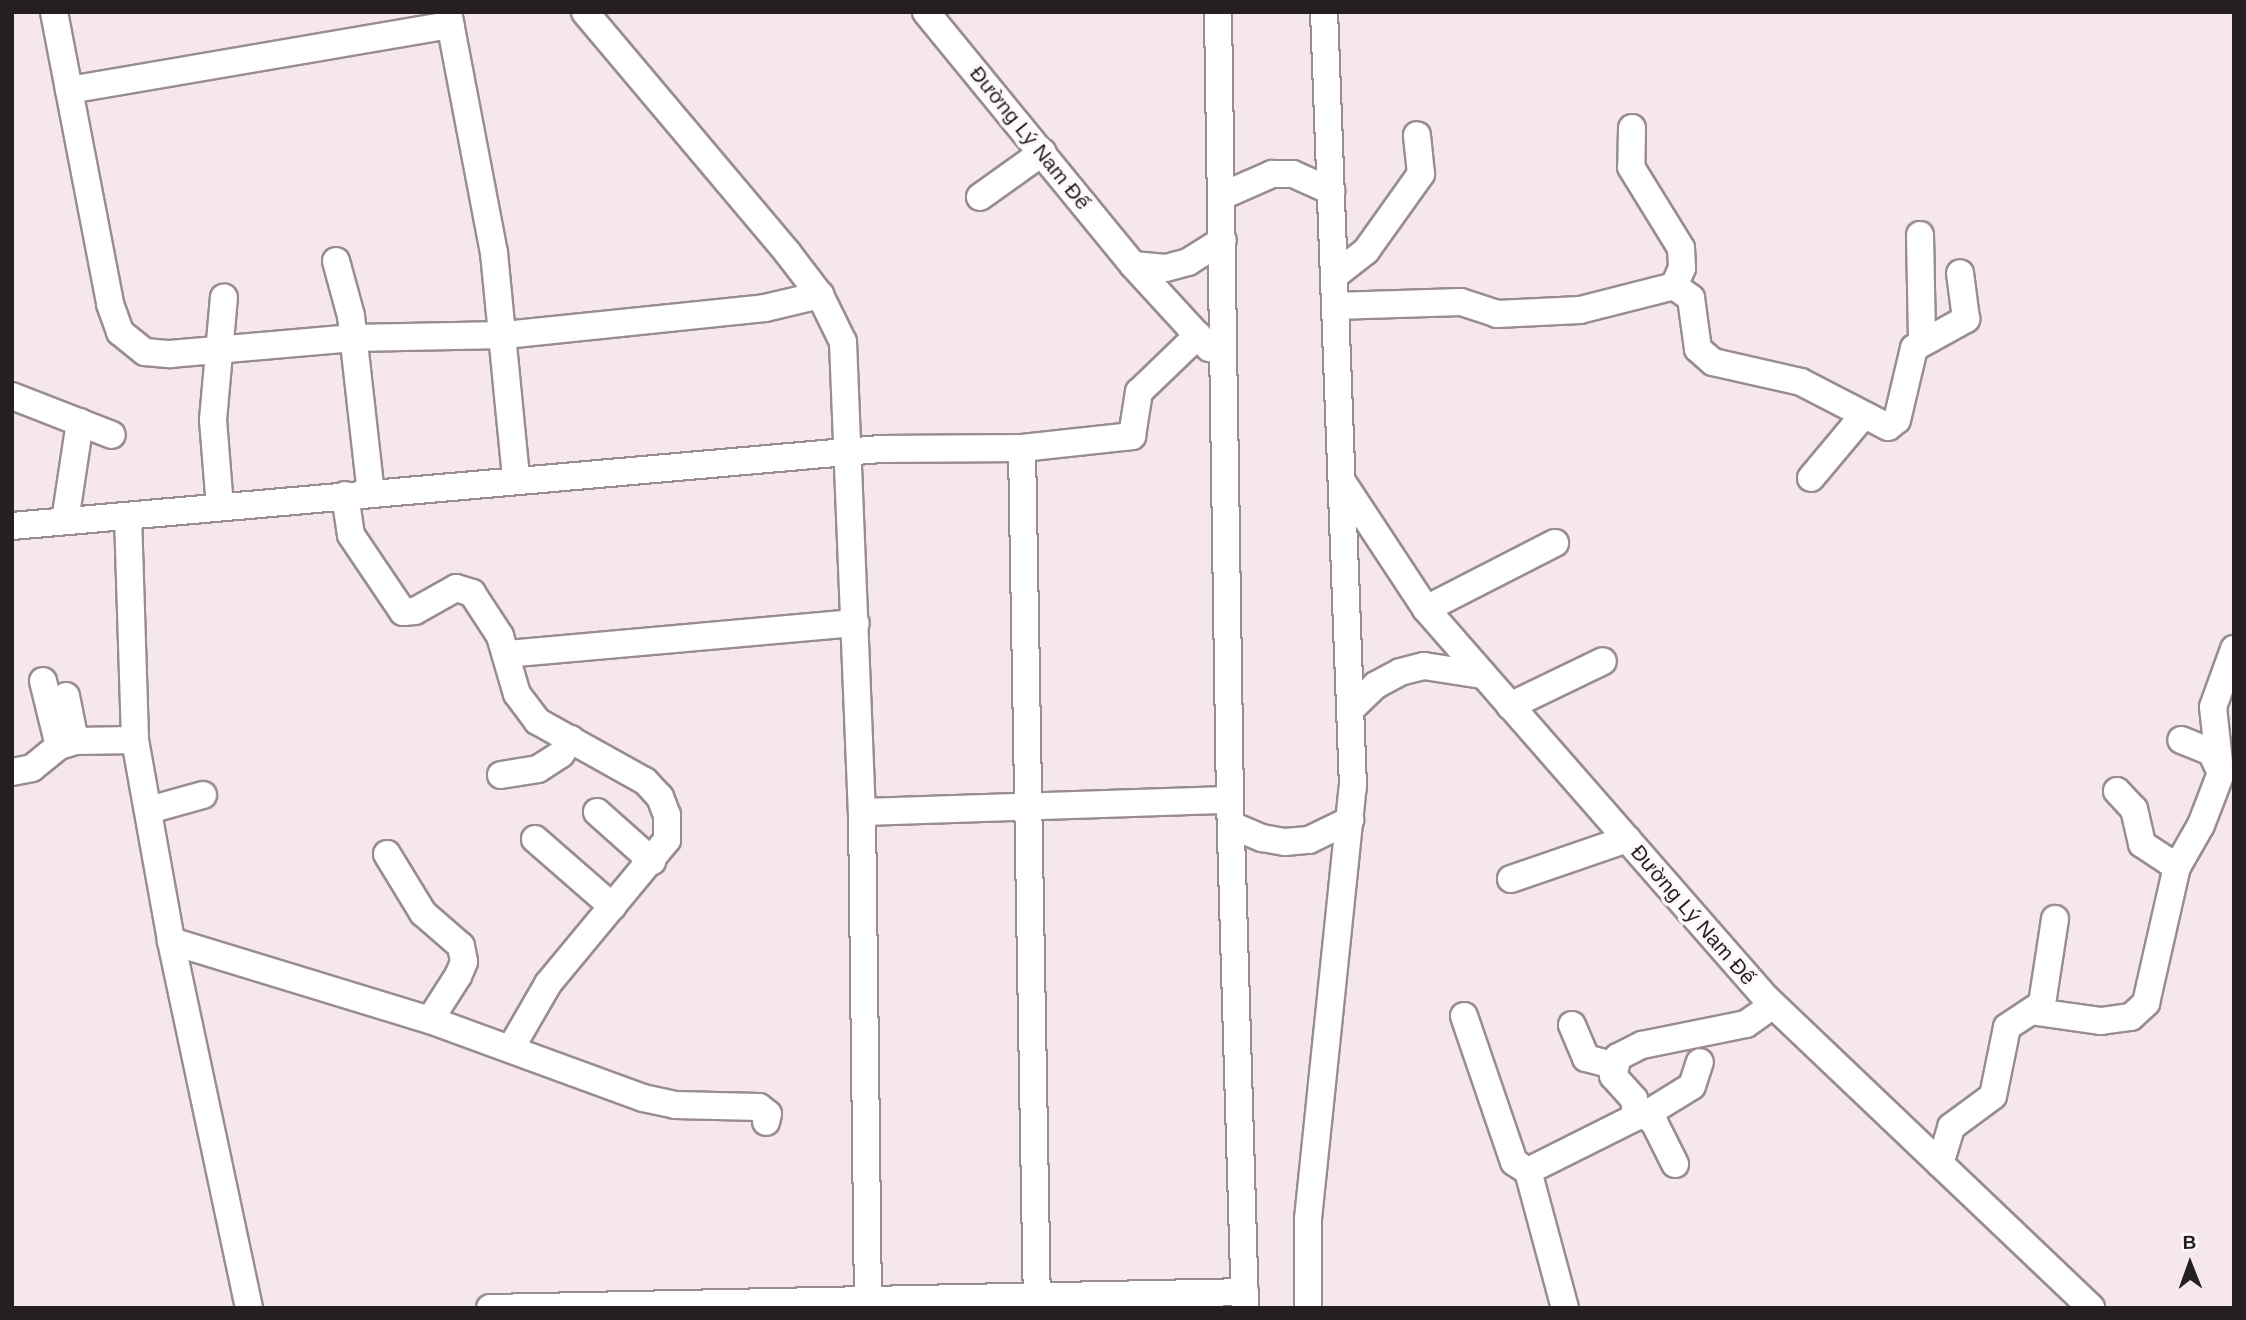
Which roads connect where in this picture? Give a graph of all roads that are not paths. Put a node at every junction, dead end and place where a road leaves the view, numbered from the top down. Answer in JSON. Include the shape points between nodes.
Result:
{"nodes":[{"id":1,"x":54,"y":12,"type":"edge"},
{"id":2,"x":585,"y":12,"type":"edge"},
{"id":3,"x":926,"y":12,"type":"edge"},
{"id":4,"x":1218,"y":12,"type":"edge"},
{"id":5,"x":1324,"y":12,"type":"edge"},
{"id":6,"x":449,"y":19,"type":"edge"},
{"id":7,"x":69,"y":90,"type":"junction"},
{"id":8,"x":1632,"y":128,"type":"dead end"},
{"id":9,"x":1417,"y":135,"type":"dead end"},
{"id":10,"x":1043,"y":152,"type":"junction"},
{"id":11,"x":1331,"y":191,"type":"junction"},
{"id":12,"x":1222,"y":196,"type":"junction"},
{"id":13,"x":980,"y":197,"type":"dead end"},
{"id":14,"x":1920,"y":235,"type":"dead end"},
{"id":15,"x":1223,"y":240,"type":"junction"},
{"id":16,"x":337,"y":261,"type":"dead end"},
{"id":17,"x":1133,"y":265,"type":"junction"},
{"id":18,"x":1960,"y":273,"type":"dead end"},
{"id":19,"x":1334,"y":276,"type":"junction"},
{"id":20,"x":1674,"y":286,"type":"junction"},
{"id":21,"x":820,"y":295,"type":"junction"},
{"id":22,"x":224,"y":296,"type":"dead end"},
{"id":23,"x":1335,"y":306,"type":"junction"},
{"id":24,"x":505,"y":335,"type":"junction"},
{"id":25,"x":1198,"y":335,"type":"junction"},
{"id":26,"x":353,"y":338,"type":"junction"},
{"id":27,"x":1922,"y":340,"type":"junction"},
{"id":28,"x":219,"y":350,"type":"junction"},
{"id":29,"x":1227,"y":372,"type":"junction"},
{"id":30,"x":12,"y":396,"type":"edge"},
{"id":31,"x":1862,"y":417,"type":"junction"},
{"id":32,"x":80,"y":422,"type":"junction"},
{"id":33,"x":111,"y":435,"type":"dead end"},
{"id":34,"x":1022,"y":448,"type":"junction"},
{"id":35,"x":850,"y":451,"type":"junction"},
{"id":36,"x":1811,"y":478,"type":"dead end"},
{"id":37,"x":516,"y":479,"type":"junction"},
{"id":38,"x":1342,"y":481,"type":"junction"},
{"id":39,"x":358,"y":494,"type":"junction"},
{"id":40,"x":220,"y":507,"type":"junction"},
{"id":41,"x":49,"y":514,"type":"junction"},
{"id":42,"x":128,"y":516,"type":"junction"},
{"id":43,"x":12,"y":526,"type":"edge"},
{"id":44,"x":1555,"y":543,"type":"dead end"},
{"id":45,"x":1426,"y":610,"type":"junction"},
{"id":46,"x":856,"y":623,"type":"junction"},
{"id":47,"x":2234,"y":649,"type":"edge"},
{"id":48,"x":507,"y":654,"type":"junction"},
{"id":49,"x":1603,"y":661,"type":"dead end"},
{"id":50,"x":1483,"y":675,"type":"junction"},
{"id":51,"x":43,"y":681,"type":"dead end"},
{"id":52,"x":66,"y":696,"type":"dead end"},
{"id":53,"x":1510,"y":706,"type":"junction"},
{"id":54,"x":1350,"y":710,"type":"junction"},
{"id":55,"x":571,"y":739,"type":"junction"},
{"id":56,"x":135,"y":740,"type":"junction"},
{"id":57,"x":2181,"y":740,"type":"dead end"},
{"id":58,"x":67,"y":744,"type":"junction"},
{"id":59,"x":2219,"y":762,"type":"junction"},
{"id":60,"x":12,"y":772,"type":"edge"},
{"id":61,"x":501,"y":775,"type":"dead end"},
{"id":62,"x":2117,"y":791,"type":"dead end"},
{"id":63,"x":204,"y":795,"type":"dead end"},
{"id":64,"x":1026,"y":808,"type":"junction"},
{"id":65,"x":149,"y":810,"type":"junction"},
{"id":66,"x":597,"y":812,"type":"dead end"},
{"id":67,"x":862,"y":812,"type":"junction"},
{"id":68,"x":1231,"y":813,"type":"junction"},
{"id":69,"x":1350,"y":820,"type":"junction"},
{"id":70,"x":535,"y":839,"type":"dead end"},
{"id":71,"x":1627,"y":839,"type":"junction"},
{"id":72,"x":387,"y":853,"type":"dead end"},
{"id":73,"x":652,"y":861,"type":"junction"},
{"id":74,"x":2177,"y":867,"type":"junction"},
{"id":75,"x":1511,"y":879,"type":"dead end"},
{"id":76,"x":613,"y":906,"type":"junction"},
{"id":77,"x":2054,"y":919,"type":"dead end"},
{"id":78,"x":171,"y":941,"type":"junction"},
{"id":79,"x":1773,"y":1005,"type":"junction"},
{"id":80,"x":2037,"y":1012,"type":"junction"},
{"id":81,"x":1464,"y":1016,"type":"dead end"},
{"id":82,"x":430,"y":1020,"type":"junction"},
{"id":83,"x":1572,"y":1026,"type":"dead end"},
{"id":84,"x":511,"y":1048,"type":"junction"},
{"id":85,"x":1700,"y":1062,"type":"dead end"},
{"id":86,"x":1613,"y":1065,"type":"junction"},
{"id":87,"x":1641,"y":1111,"type":"junction"},
{"id":88,"x":766,"y":1122,"type":"dead end"},
{"id":89,"x":1675,"y":1164,"type":"dead end"},
{"id":90,"x":1940,"y":1164,"type":"junction"},
{"id":91,"x":1528,"y":1171,"type":"junction"},
{"id":92,"x":1245,"y":1300,"type":"edge"},
{"id":93,"x":1037,"y":1302,"type":"edge"},
{"id":94,"x":868,"y":1304,"type":"edge"},
{"id":95,"x":249,"y":1308,"type":"edge"},
{"id":96,"x":493,"y":1308,"type":"edge"},
{"id":97,"x":1308,"y":1308,"type":"edge"},
{"id":98,"x":1565,"y":1308,"type":"edge"},
{"id":99,"x":2091,"y":1308,"type":"edge"}],
"edges":[{"from":1,"to":7,"type":"street"},
{"from":2,"to":21,"type":"street"},
{"from":3,"to":10,"type":"street","name":"Đường Lý Nam Đế"},
{"from":4,"to":12,"type":"street"},
{"from":5,"to":11,"type":"street"},
{"from":6,"to":7,"type":"street"},
{"from":6,"to":24,"type":"street"},
{"from":7,"to":28,"type":"street","via":[[120,332],[145,352]]},
{"from":8,"to":20,"type":"street","via":[[1632,167],[1681,248],[1682,268]]},
{"from":9,"to":19,"type":"street","via":[[1421,174],[1366,251]]},
{"from":10,"to":13,"type":"street"},
{"from":10,"to":17,"type":"street","name":"Đường Lý Nam Đế"},
{"from":11,"to":12,"type":"street","via":[[1293,174],[1272,174]]},
{"from":11,"to":19,"type":"street"},
{"from":12,"to":15,"type":"street"},
{"from":14,"to":27,"type":"street"},
{"from":15,"to":17,"type":"street","via":[[1188,262],[1166,268]]},
{"from":15,"to":29,"type":"street"},
{"from":16,"to":26,"type":"street"},
{"from":17,"to":25,"type":"street","name":"Đường Lý Nam Đế"},
{"from":18,"to":27,"type":"street","via":[[1966,319]]},
{"from":19,"to":23,"type":"street"},
{"from":20,"to":23,"type":"street","via":[[1580,310],[1497,314],[1461,302]]},
{"from":20,"to":31,"type":"street","via":[[1691,298],[1698,349],[1713,362],[1801,382]]},
{"from":21,"to":24,"type":"street","via":[[765,308]]},
{"from":21,"to":35,"type":"street","via":[[843,342]]},
{"from":22,"to":28,"type":"street"},
{"from":23,"to":38,"type":"street"},
{"from":24,"to":26,"type":"street"},
{"from":24,"to":37,"type":"street"},
{"from":25,"to":29,"type":"street","name":"Đường Lý Nam Đế"},
{"from":25,"to":34,"type":"street","via":[[1139,392],[1132,436]]},
{"from":26,"to":28,"type":"street"},
{"from":26,"to":39,"type":"street"},
{"from":27,"to":31,"type":"street","via":[[1914,348],[1897,420],[1881,427]]},
{"from":28,"to":40,"type":"street","via":[[213,420]]},
{"from":29,"to":68,"type":"street"},
{"from":30,"to":32,"type":"street"},
{"from":31,"to":36,"type":"street"},
{"from":32,"to":33,"type":"street"},
{"from":32,"to":41,"type":"street"},
{"from":34,"to":35,"type":"street"},
{"from":34,"to":64,"type":"street"},
{"from":35,"to":37,"type":"street"},
{"from":35,"to":46,"type":"street"},
{"from":37,"to":39,"type":"street"},
{"from":38,"to":45,"type":"street","name":"Đường Lý Nam Đế"},
{"from":38,"to":54,"type":"street"},
{"from":39,"to":40,"type":"street"},
{"from":39,"to":48,"type":"street","via":[[351,534],[403,612],[415,611],[449,590],[464,589],[488,614]]},
{"from":40,"to":42,"type":"street"},
{"from":41,"to":42,"type":"street"},
{"from":41,"to":43,"type":"street"},
{"from":42,"to":56,"type":"street"},
{"from":44,"to":45,"type":"street"},
{"from":45,"to":50,"type":"street","name":"Đường Lý Nam Đế"},
{"from":46,"to":48,"type":"street"},
{"from":46,"to":67,"type":"street"},
{"from":47,"to":59,"type":"street","via":[[2213,707]]},
{"from":48,"to":55,"type":"street","via":[[517,694],[537,721]]},
{"from":49,"to":53,"type":"street"},
{"from":50,"to":53,"type":"street","name":"Đường Lý Nam Đế"},
{"from":50,"to":54,"type":"street","via":[[1424,666],[1400,672],[1376,685]]},
{"from":51,"to":58,"type":"street"},
{"from":52,"to":58,"type":"street"},
{"from":53,"to":71,"type":"street","name":"Đường Lý Nam Đế"},
{"from":54,"to":69,"type":"street"},
{"from":55,"to":61,"type":"street","via":[[561,754],[538,769]]},
{"from":55,"to":73,"type":"street","via":[[625,767],[660,797],[667,815],[667,840]]},
{"from":56,"to":58,"type":"street"},
{"from":56,"to":65,"type":"street"},
{"from":57,"to":59,"type":"street","via":[[2211,752]]},
{"from":58,"to":60,"type":"street","via":[[41,763]]},
{"from":59,"to":74,"type":"street","via":[[2221,773],[2213,797]]},
{"from":62,"to":74,"type":"street","via":[[2134,809],[2142,844]]},
{"from":63,"to":65,"type":"street"},
{"from":64,"to":67,"type":"street"},
{"from":64,"to":68,"type":"street"},
{"from":64,"to":93,"type":"street"},
{"from":65,"to":78,"type":"street"},
{"from":66,"to":73,"type":"street"},
{"from":67,"to":94,"type":"street"},
{"from":68,"to":69,"type":"street","via":[[1285,842],[1308,840]]},
{"from":68,"to":92,"type":"street"},
{"from":69,"to":97,"type":"street","via":[[1308,1219]]},
{"from":70,"to":76,"type":"street"},
{"from":71,"to":75,"type":"street"},
{"from":71,"to":79,"type":"street","name":"Đường Lý Nam Đế"},
{"from":72,"to":82,"type":"street","via":[[423,914],[461,946],[464,962]]},
{"from":73,"to":76,"type":"street"},
{"from":74,"to":80,"type":"street","via":[[2146,1003],[2131,1017],[2101,1021]]},
{"from":76,"to":84,"type":"street","via":[[548,985]]},
{"from":77,"to":80,"type":"street","via":[[2046,995]]},
{"from":78,"to":82,"type":"street"},
{"from":78,"to":95,"type":"street"},
{"from":79,"to":86,"type":"street","via":[[1746,1024],[1642,1045]]},
{"from":79,"to":90,"type":"street","name":"Đường Lý Nam Đế"},
{"from":80,"to":90,"type":"street","via":[[2007,1027],[1993,1096],[1951,1127]]},
{"from":81,"to":91,"type":"street","via":[[1514,1162]]},
{"from":82,"to":84,"type":"street"},
{"from":83,"to":86,"type":"street","via":[[1586,1058]]},
{"from":84,"to":88,"type":"street","via":[[643,1098],[675,1105],[759,1107],[768,1114]]},
{"from":85,"to":87,"type":"street","via":[[1692,1086]]},
{"from":86,"to":87,"type":"street","via":[[1613,1076]]},
{"from":87,"to":89,"type":"street","via":[[1660,1131]]},
{"from":87,"to":91,"type":"street","via":[[1636,1118]]},
{"from":90,"to":99,"type":"street","name":"Đường Lý Nam Đế"},
{"from":91,"to":98,"type":"street"},
{"from":92,"to":93,"type":"street"},
{"from":93,"to":94,"type":"street"},
{"from":94,"to":96,"type":"street"}]}
